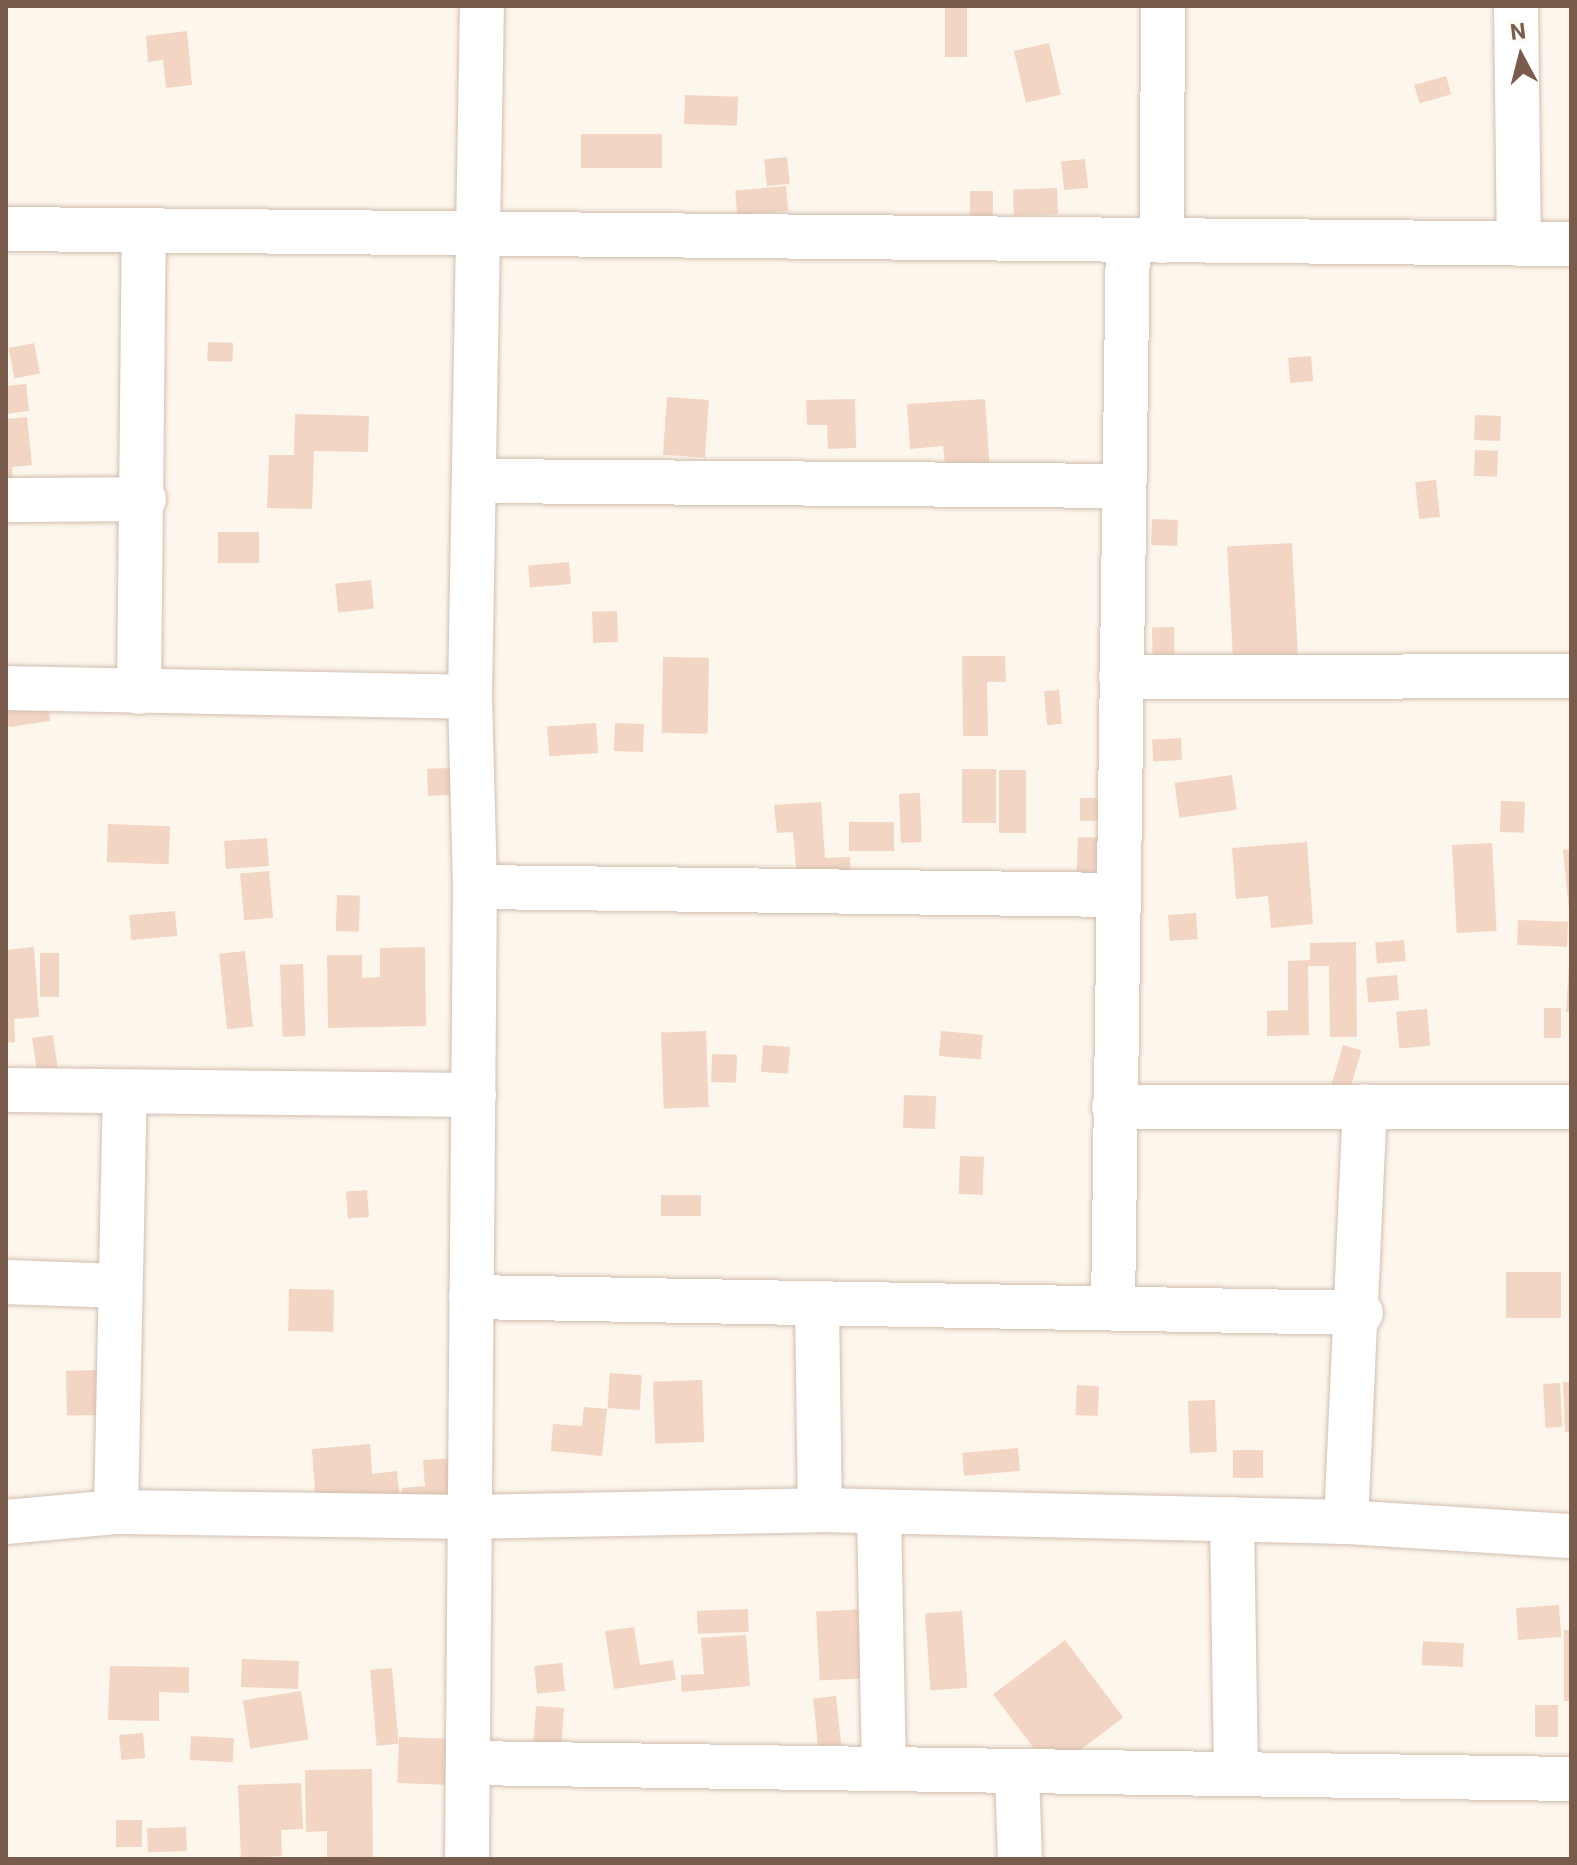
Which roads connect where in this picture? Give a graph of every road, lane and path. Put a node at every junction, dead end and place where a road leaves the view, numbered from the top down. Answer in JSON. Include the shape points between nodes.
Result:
{"nodes":[{"id":1,"x":482,"y":6,"type":"edge"},
{"id":2,"x":1163,"y":6,"type":"edge"},
{"id":3,"x":1516,"y":6,"type":"edge"},
{"id":4,"x":6,"y":229,"type":"edge"},
{"id":5,"x":144,"y":230,"type":"junction"},
{"id":6,"x":480,"y":233,"type":"junction"},
{"id":7,"x":1145,"y":240,"type":"junction"},
{"id":8,"x":1519,"y":244,"type":"junction"},
{"id":9,"x":1571,"y":244,"type":"edge"},
{"id":10,"x":478,"y":481,"type":"junction"},
{"id":11,"x":1124,"y":486,"type":"junction"},
{"id":12,"x":144,"y":499,"type":"junction"},
{"id":13,"x":6,"y":500,"type":"edge"},
{"id":14,"x":1571,"y":676,"type":"edge"},
{"id":15,"x":1121,"y":677,"type":"junction"},
{"id":16,"x":6,"y":688,"type":"edge"},
{"id":17,"x":139,"y":692,"type":"junction"},
{"id":18,"x":470,"y":697,"type":"junction"},
{"id":19,"x":475,"y":887,"type":"junction"},
{"id":20,"x":1117,"y":895,"type":"junction"},
{"id":21,"x":6,"y":1090,"type":"edge"},
{"id":22,"x":125,"y":1094,"type":"junction"},
{"id":23,"x":474,"y":1095,"type":"junction"},
{"id":24,"x":1365,"y":1106,"type":"junction"},
{"id":25,"x":1114,"y":1107,"type":"junction"},
{"id":26,"x":1571,"y":1107,"type":"edge"},
{"id":27,"x":6,"y":1282,"type":"edge"},
{"id":28,"x":120,"y":1286,"type":"junction"},
{"id":29,"x":471,"y":1297,"type":"junction"},
{"id":30,"x":817,"y":1303,"type":"junction"},
{"id":31,"x":1113,"y":1308,"type":"junction"},
{"id":32,"x":1361,"y":1313,"type":"junction"},
{"id":33,"x":820,"y":1510,"type":"junction"},
{"id":34,"x":116,"y":1512,"type":"junction"},
{"id":35,"x":879,"y":1512,"type":"junction"},
{"id":36,"x":470,"y":1517,"type":"junction"},
{"id":37,"x":1232,"y":1519,"type":"junction"},
{"id":38,"x":6,"y":1522,"type":"edge"},
{"id":39,"x":1346,"y":1522,"type":"junction"},
{"id":40,"x":1571,"y":1536,"type":"edge"},
{"id":41,"x":468,"y":1763,"type":"junction"},
{"id":42,"x":884,"y":1768,"type":"junction"},
{"id":43,"x":1236,"y":1772,"type":"junction"},
{"id":44,"x":1017,"y":1774,"type":"junction"},
{"id":45,"x":1571,"y":1779,"type":"edge"},
{"id":46,"x":467,"y":1859,"type":"edge"},
{"id":47,"x":1020,"y":1859,"type":"edge"}],
"edges":[{"from":1,"to":6,"type":"street"},
{"from":2,"to":7,"type":"street"},
{"from":3,"to":8,"type":"street"},
{"from":4,"to":5,"type":"street"},
{"from":5,"to":6,"type":"street"},
{"from":5,"to":12,"type":"street"},
{"from":6,"to":7,"type":"street"},
{"from":6,"to":10,"type":"street"},
{"from":7,"to":8,"type":"street"},
{"from":7,"to":11,"type":"street"},
{"from":8,"to":9,"type":"street"},
{"from":10,"to":11,"type":"street"},
{"from":10,"to":18,"type":"street"},
{"from":11,"to":15,"type":"street"},
{"from":12,"to":13,"type":"street"},
{"from":12,"to":17,"type":"street"},
{"from":14,"to":15,"type":"street"},
{"from":15,"to":20,"type":"street"},
{"from":16,"to":17,"type":"street"},
{"from":17,"to":18,"type":"street"},
{"from":18,"to":19,"type":"street"},
{"from":19,"to":20,"type":"street"},
{"from":19,"to":23,"type":"street"},
{"from":20,"to":25,"type":"street"},
{"from":21,"to":22,"type":"street"},
{"from":22,"to":23,"type":"street"},
{"from":22,"to":28,"type":"street"},
{"from":23,"to":29,"type":"street"},
{"from":24,"to":25,"type":"street"},
{"from":24,"to":26,"type":"street"},
{"from":24,"to":32,"type":"street"},
{"from":25,"to":31,"type":"street"},
{"from":27,"to":28,"type":"street"},
{"from":28,"to":34,"type":"street"},
{"from":29,"to":30,"type":"street"},
{"from":29,"to":36,"type":"street"},
{"from":30,"to":31,"type":"street"},
{"from":30,"to":33,"type":"street"},
{"from":31,"to":32,"type":"street"},
{"from":32,"to":39,"type":"street"},
{"from":33,"to":35,"type":"street"},
{"from":33,"to":36,"type":"street"},
{"from":34,"to":36,"type":"street"},
{"from":34,"to":38,"type":"street"},
{"from":35,"to":37,"type":"street"},
{"from":35,"to":42,"type":"street"},
{"from":36,"to":41,"type":"street"},
{"from":37,"to":39,"type":"street"},
{"from":37,"to":43,"type":"street"},
{"from":39,"to":40,"type":"street"},
{"from":41,"to":42,"type":"street"},
{"from":41,"to":46,"type":"street"},
{"from":42,"to":44,"type":"street"},
{"from":43,"to":44,"type":"street"},
{"from":43,"to":45,"type":"street"},
{"from":44,"to":47,"type":"street"}]}
